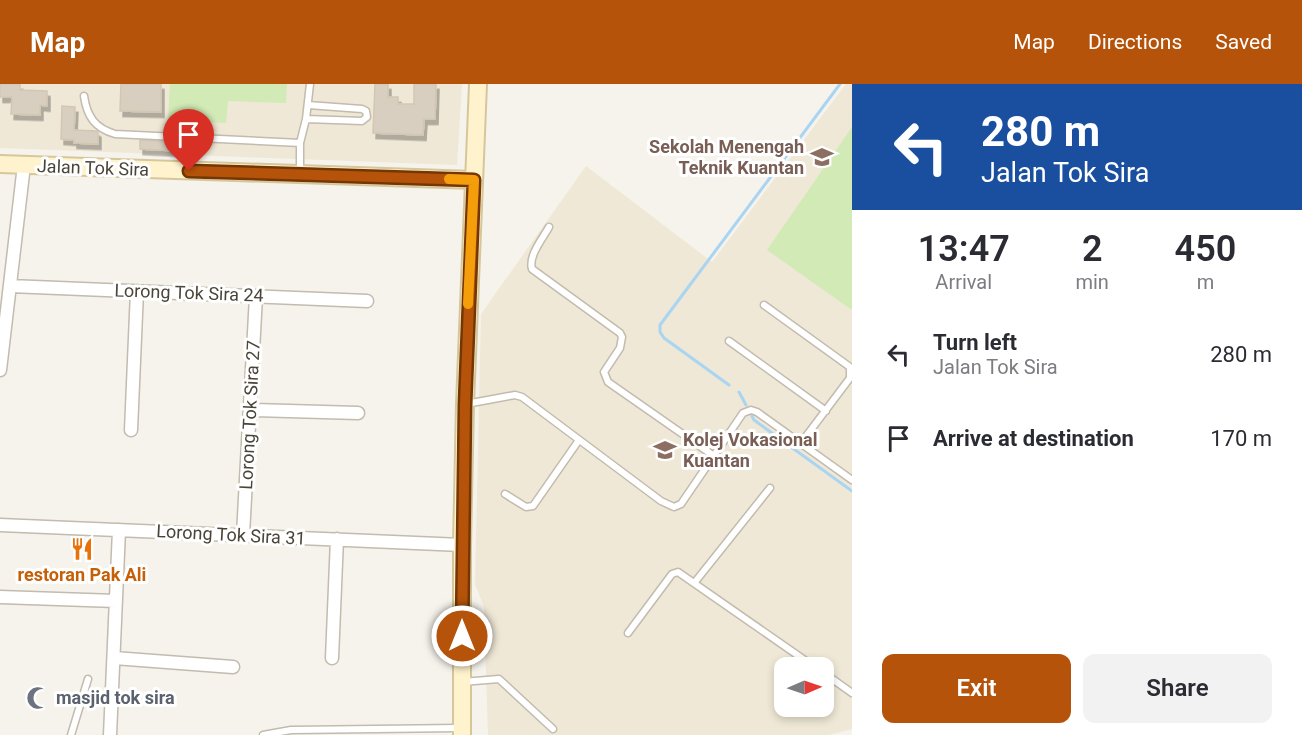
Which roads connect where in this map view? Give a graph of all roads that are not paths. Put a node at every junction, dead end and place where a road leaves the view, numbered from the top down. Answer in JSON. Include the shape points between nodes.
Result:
{"nodes":[{"id":1,"x":309,"y":84,"type":"edge"},
{"id":2,"x":478,"y":84,"type":"edge"},
{"id":3,"x":84,"y":96,"type":"dead end"},
{"id":4,"x":308,"y":105,"type":"junction"},
{"id":5,"x":306,"y":118,"type":"junction"},
{"id":6,"x":300,"y":143,"type":"junction"},
{"id":7,"x":0,"y":164,"type":"edge"},
{"id":8,"x":24,"y":165,"type":"junction"},
{"id":9,"x":300,"y":174,"type":"junction"},
{"id":10,"x":474,"y":180,"type":"junction"},
{"id":11,"x":549,"y":227,"type":"dead end"},
{"id":12,"x":10,"y":286,"type":"junction"},
{"id":13,"x":137,"y":291,"type":"junction"},
{"id":14,"x":256,"y":296,"type":"junction"},
{"id":15,"x":367,"y":301,"type":"dead end"},
{"id":16,"x":764,"y":304,"type":"dead end"},
{"id":17,"x":729,"y":341,"type":"dead end"},
{"id":18,"x":0,"y":370,"type":"edge"},
{"id":19,"x":465,"y":404,"type":"junction"},
{"id":20,"x":251,"y":410,"type":"junction"},
{"id":21,"x":826,"y":411,"type":"junction"},
{"id":22,"x":358,"y":414,"type":"dead end"},
{"id":23,"x":131,"y":430,"type":"dead end"},
{"id":24,"x":579,"y":440,"type":"junction"},
{"id":25,"x":801,"y":443,"type":"junction"},
{"id":26,"x":714,"y":456,"type":"junction"},
{"id":27,"x":852,"y":480,"type":"edge"},
{"id":28,"x":770,"y":488,"type":"dead end"},
{"id":29,"x":505,"y":494,"type":"dead end"},
{"id":30,"x":0,"y":525,"type":"edge"},
{"id":31,"x":119,"y":530,"type":"junction"},
{"id":32,"x":243,"y":535,"type":"junction"},
{"id":33,"x":337,"y":539,"type":"junction"},
{"id":34,"x":462,"y":545,"type":"junction"},
{"id":35,"x":695,"y":582,"type":"junction"},
{"id":36,"x":0,"y":597,"type":"edge"},
{"id":37,"x":116,"y":601,"type":"junction"},
{"id":38,"x":628,"y":633,"type":"dead end"},
{"id":39,"x":801,"y":657,"type":"edge"},
{"id":40,"x":114,"y":658,"type":"junction"},
{"id":41,"x":332,"y":658,"type":"dead end"},
{"id":42,"x":233,"y":667,"type":"dead end"},
{"id":43,"x":88,"y":679,"type":"dead end"},
{"id":44,"x":834,"y":680,"type":"edge"},
{"id":45,"x":462,"y":682,"type":"junction"},
{"id":46,"x":852,"y":693,"type":"edge"},
{"id":47,"x":553,"y":729,"type":"dead end"},
{"id":48,"x":461,"y":732,"type":"edge"},
{"id":49,"x":71,"y":735,"type":"edge"},
{"id":50,"x":110,"y":735,"type":"edge"},
{"id":51,"x":263,"y":735,"type":"edge"}],
"edges":[{"from":1,"to":4,"type":"lane"},
{"from":2,"to":10,"type":"street"},
{"from":3,"to":6,"type":"lane","via":[[91,119],[99,128],[115,134]]},
{"from":4,"to":5,"type":"lane"},
{"from":4,"to":5,"type":"lane","via":[[365,109],[367,114],[362,121]]},
{"from":5,"to":6,"type":"lane"},
{"from":6,"to":9,"type":"lane"},
{"from":7,"to":8,"type":"street","name":"Jalan Tok Sira"},
{"from":8,"to":9,"type":"street","name":"Jalan Tok Sira"},
{"from":8,"to":12,"type":"street"},
{"from":9,"to":10,"type":"street","name":"Jalan Tok Sira"},
{"from":10,"to":19,"type":"street"},
{"from":11,"to":26,"type":"lane","via":[[530,264],[620,333],[620,348],[604,372],[608,382]]},
{"from":12,"to":13,"type":"street","name":"Lorong Tok Sira 24"},
{"from":12,"to":18,"type":"street"},
{"from":13,"to":14,"type":"street","name":"Lorong Tok Sira 24"},
{"from":13,"to":23,"type":"street"},
{"from":14,"to":15,"type":"street","name":"Lorong Tok Sira 24"},
{"from":14,"to":20,"type":"street","name":"Lorong Tok Sira 27"},
{"from":16,"to":21,"type":"lane","via":[[850,367],[850,378]]},
{"from":17,"to":21,"type":"lane"},
{"from":19,"to":24,"type":"lane","via":[[522,397]]},
{"from":19,"to":34,"type":"street"},
{"from":20,"to":22,"type":"street"},
{"from":20,"to":32,"type":"street","name":"Lorong Tok Sira 27"},
{"from":21,"to":25,"type":"lane"},
{"from":24,"to":26,"type":"lane","via":[[674,507],[681,504]]},
{"from":24,"to":29,"type":"lane","via":[[533,506],[526,507]]},
{"from":25,"to":26,"type":"lane","via":[[751,410],[743,413]]},
{"from":25,"to":27,"type":"lane"},
{"from":28,"to":35,"type":"lane"},
{"from":30,"to":31,"type":"street","name":"Lorong Tok Sira 31"},
{"from":31,"to":32,"type":"street","name":"Lorong Tok Sira 31"},
{"from":31,"to":37,"type":"street"},
{"from":32,"to":33,"type":"street","name":"Lorong Tok Sira 31"},
{"from":33,"to":34,"type":"street","name":"Lorong Tok Sira 31"},
{"from":33,"to":41,"type":"street"},
{"from":34,"to":45,"type":"street"},
{"from":35,"to":38,"type":"lane","via":[[678,572],[672,574]]},
{"from":35,"to":39,"type":"lane"},
{"from":36,"to":37,"type":"street"},
{"from":37,"to":40,"type":"street"},
{"from":40,"to":42,"type":"street"},
{"from":40,"to":50,"type":"street"},
{"from":43,"to":49,"type":"lane"},
{"from":44,"to":46,"type":"lane"},
{"from":45,"to":47,"type":"lane","via":[[499,679]]},
{"from":45,"to":48,"type":"street"},
{"from":48,"to":51,"type":"lane","via":[[291,730]]}]}
